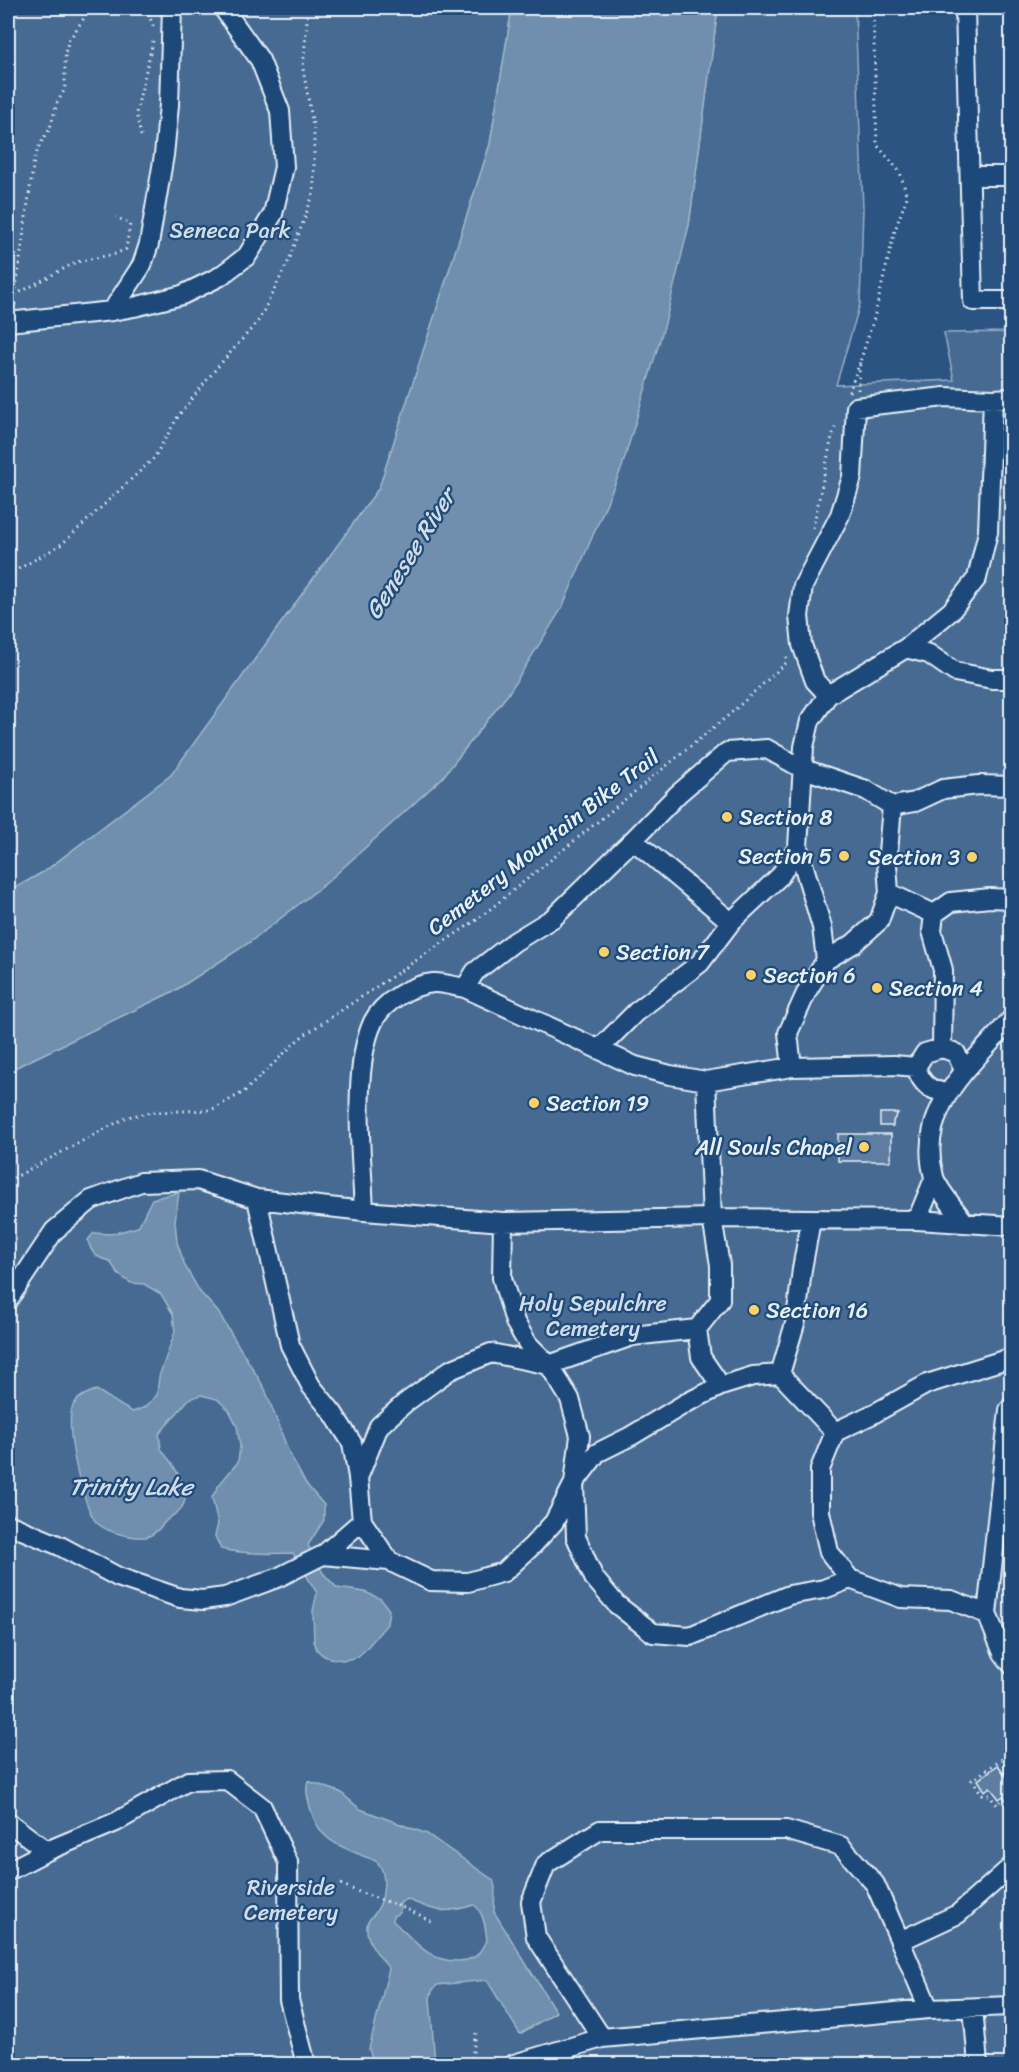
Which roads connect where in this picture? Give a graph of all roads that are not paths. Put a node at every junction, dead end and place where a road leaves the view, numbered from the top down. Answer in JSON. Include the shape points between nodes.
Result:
{"nodes":[{"id":1,"x":172,"y":8,"type":"edge"},
{"id":2,"x":223,"y":8,"type":"edge"},
{"id":3,"x":965,"y":8,"type":"edge"},
{"id":4,"x":969,"y":176,"type":"junction"},
{"id":5,"x":1011,"y":176,"type":"edge"},
{"id":6,"x":1011,"y":301,"type":"edge"},
{"id":7,"x":112,"y":311,"type":"junction"},
{"id":8,"x":8,"y":322,"type":"edge"},
{"id":9,"x":1011,"y":398,"type":"edge"},
{"id":10,"x":993,"y":399,"type":"junction"},
{"id":11,"x":906,"y":648,"type":"junction"},
{"id":12,"x":1011,"y":680,"type":"edge"},
{"id":13,"x":828,"y":695,"type":"junction"},
{"id":14,"x":801,"y":768,"type":"junction"},
{"id":15,"x":1011,"y":786,"type":"edge"},
{"id":16,"x":892,"y":806,"type":"junction"},
{"id":17,"x":633,"y":840,"type":"junction"},
{"id":18,"x":798,"y":847,"type":"junction"},
{"id":19,"x":888,"y":893,"type":"junction"},
{"id":20,"x":1011,"y":898,"type":"edge"},
{"id":21,"x":934,"y":914,"type":"junction"},
{"id":22,"x":731,"y":922,"type":"junction"},
{"id":23,"x":826,"y":960,"type":"junction"},
{"id":24,"x":465,"y":988,"type":"junction"},
{"id":25,"x":1011,"y":1018,"type":"edge"},
{"id":26,"x":942,"y":1048,"type":"junction"},
{"id":27,"x":599,"y":1049,"type":"junction"},
{"id":28,"x":792,"y":1067,"type":"junction"},
{"id":29,"x":916,"y":1067,"type":"junction"},
{"id":30,"x":964,"y":1070,"type":"junction"},
{"id":31,"x":706,"y":1081,"type":"junction"},
{"id":32,"x":947,"y":1093,"type":"junction"},
{"id":33,"x":934,"y":1179,"type":"junction"},
{"id":34,"x":257,"y":1198,"type":"junction"},
{"id":35,"x":364,"y":1210,"type":"junction"},
{"id":36,"x":712,"y":1218,"type":"junction"},
{"id":37,"x":811,"y":1220,"type":"junction"},
{"id":38,"x":917,"y":1220,"type":"junction"},
{"id":39,"x":503,"y":1222,"type":"junction"},
{"id":40,"x":965,"y":1223,"type":"junction"},
{"id":41,"x":1011,"y":1226,"type":"edge"},
{"id":42,"x":8,"y":1300,"type":"edge"},
{"id":43,"x":697,"y":1329,"type":"junction"},
{"id":44,"x":1011,"y":1358,"type":"edge"},
{"id":45,"x":549,"y":1365,"type":"junction"},
{"id":46,"x":780,"y":1374,"type":"junction"},
{"id":47,"x":721,"y":1386,"type":"junction"},
{"id":48,"x":1011,"y":1406,"type":"edge"},
{"id":49,"x":835,"y":1432,"type":"junction"},
{"id":50,"x":358,"y":1478,"type":"junction"},
{"id":51,"x":574,"y":1483,"type":"junction"},
{"id":52,"x":362,"y":1521,"type":"junction"},
{"id":53,"x":8,"y":1524,"type":"edge"},
{"id":54,"x":323,"y":1555,"type":"junction"},
{"id":55,"x":389,"y":1561,"type":"junction"},
{"id":56,"x":850,"y":1579,"type":"junction"},
{"id":57,"x":987,"y":1614,"type":"junction"},
{"id":58,"x":1011,"y":1665,"type":"edge"},
{"id":59,"x":8,"y":1822,"type":"edge"},
{"id":60,"x":47,"y":1851,"type":"junction"},
{"id":61,"x":1011,"y":1866,"type":"edge"},
{"id":62,"x":8,"y":1870,"type":"edge"},
{"id":63,"x":900,"y":1941,"type":"junction"},
{"id":64,"x":1011,"y":2006,"type":"edge"},
{"id":65,"x":973,"y":2008,"type":"junction"},
{"id":66,"x":929,"y":2009,"type":"junction"},
{"id":67,"x":602,"y":2038,"type":"junction"},
{"id":68,"x":306,"y":2064,"type":"edge"},
{"id":69,"x":514,"y":2064,"type":"edge"},
{"id":70,"x":978,"y":2064,"type":"edge"}],
"edges":[{"from":1,"to":7,"type":"lane","via":[[169,105],[149,244],[142,265]]},
{"from":2,"to":7,"type":"lane","via":[[260,60],[280,111],[285,167],[273,214],[247,256],[219,277],[182,295]]},
{"from":3,"to":4,"type":"lane"},
{"from":4,"to":5,"type":"lane"},
{"from":4,"to":6,"type":"lane","via":[[973,302]]},
{"from":7,"to":8,"type":"lane"},
{"from":9,"to":10,"type":"lane"},
{"from":10,"to":11,"type":"lane","via":[[987,532],[977,578],[951,611]]},
{"from":10,"to":13,"type":"lane","via":[[945,397],[848,405],[852,477],[840,515],[803,586],[799,616],[802,645],[815,681]]},
{"from":11,"to":12,"type":"lane","via":[[929,654],[955,672]]},
{"from":11,"to":13,"type":"lane"},
{"from":13,"to":14,"type":"lane","via":[[810,721]]},
{"from":14,"to":16,"type":"lane","via":[[866,790]]},
{"from":14,"to":17,"type":"lane","via":[[766,749],[727,752]]},
{"from":14,"to":18,"type":"lane"},
{"from":15,"to":16,"type":"lane","via":[[943,789],[915,802]]},
{"from":16,"to":19,"type":"lane"},
{"from":17,"to":22,"type":"lane"},
{"from":17,"to":24,"type":"lane","via":[[552,918],[475,972]]},
{"from":18,"to":22,"type":"lane","via":[[780,876]]},
{"from":18,"to":23,"type":"lane","via":[[822,927]]},
{"from":19,"to":21,"type":"lane"},
{"from":19,"to":23,"type":"lane","via":[[879,921],[854,944]]},
{"from":20,"to":21,"type":"lane","via":[[951,903]]},
{"from":21,"to":26,"type":"lane","via":[[932,931],[943,970]]},
{"from":22,"to":27,"type":"lane","via":[[700,963],[636,1012]]},
{"from":23,"to":28,"type":"lane","via":[[788,1033]]},
{"from":24,"to":27,"type":"lane"},
{"from":24,"to":35,"type":"lane","via":[[435,983],[412,987],[391,1001],[373,1021],[360,1087]]},
{"from":25,"to":30,"type":"lane"},
{"from":26,"to":29,"type":"lane","via":[[924,1053]]},
{"from":26,"to":30,"type":"lane","via":[[956,1053]]},
{"from":27,"to":31,"type":"lane","via":[[635,1066]]},
{"from":28,"to":29,"type":"lane"},
{"from":28,"to":31,"type":"lane"},
{"from":29,"to":32,"type":"lane","via":[[921,1081],[932,1091]]},
{"from":30,"to":32,"type":"lane"},
{"from":31,"to":36,"type":"lane"},
{"from":32,"to":33,"type":"lane","via":[[937,1112],[930,1151]]},
{"from":33,"to":38,"type":"lane"},
{"from":33,"to":40,"type":"lane"},
{"from":34,"to":35,"type":"lane"},
{"from":34,"to":42,"type":"lane","via":[[198,1180],[141,1182],[91,1200],[54,1231]]},
{"from":34,"to":50,"type":"lane","via":[[290,1345],[311,1386],[352,1443]]},
{"from":35,"to":39,"type":"lane"},
{"from":36,"to":37,"type":"lane"},
{"from":36,"to":39,"type":"lane"},
{"from":36,"to":43,"type":"lane","via":[[720,1265],[720,1300]]},
{"from":37,"to":38,"type":"lane"},
{"from":37,"to":46,"type":"lane","via":[[796,1320]]},
{"from":38,"to":40,"type":"lane"},
{"from":39,"to":45,"type":"lane","via":[[502,1278],[515,1322],[528,1344]]},
{"from":40,"to":41,"type":"lane"},
{"from":43,"to":45,"type":"lane","via":[[632,1336]]},
{"from":43,"to":47,"type":"lane","via":[[701,1357]]},
{"from":44,"to":49,"type":"lane","via":[[927,1384]]},
{"from":45,"to":50,"type":"lane","via":[[491,1353],[450,1370],[379,1426]]},
{"from":45,"to":51,"type":"lane","via":[[570,1399],[580,1436]]},
{"from":46,"to":47,"type":"lane","via":[[753,1376]]},
{"from":46,"to":49,"type":"lane"},
{"from":47,"to":51,"type":"lane","via":[[597,1453]]},
{"from":48,"to":57,"type":"lane"},
{"from":49,"to":56,"type":"lane","via":[[820,1469],[820,1512],[829,1552]]},
{"from":50,"to":52,"type":"lane"},
{"from":51,"to":55,"type":"lane","via":[[554,1522],[504,1572],[468,1582],[430,1581]]},
{"from":51,"to":56,"type":"lane","via":[[576,1537],[594,1578],[616,1604],[653,1633],[690,1636],[789,1595],[824,1589]]},
{"from":52,"to":54,"type":"lane"},
{"from":52,"to":55,"type":"lane"},
{"from":53,"to":54,"type":"lane","via":[[118,1576],[180,1598],[202,1600],[232,1595]]},
{"from":54,"to":55,"type":"lane"},
{"from":56,"to":57,"type":"lane","via":[[901,1598],[951,1600]]},
{"from":57,"to":58,"type":"lane"},
{"from":59,"to":60,"type":"lane"},
{"from":60,"to":62,"type":"lane"},
{"from":60,"to":68,"type":"lane","via":[[116,1822],[188,1781],[227,1780],[261,1807],[288,1862],[289,2000]]},
{"from":61,"to":63,"type":"lane","via":[[958,1914]]},
{"from":63,"to":66,"type":"lane"},
{"from":63,"to":67,"type":"lane","via":[[874,1884],[841,1846],[786,1830],[600,1830],[546,1864],[531,1902],[536,1937]]},
{"from":64,"to":65,"type":"lane"},
{"from":65,"to":66,"type":"lane"},
{"from":65,"to":70,"type":"lane"},
{"from":66,"to":67,"type":"lane"},
{"from":67,"to":69,"type":"lane"}]}
